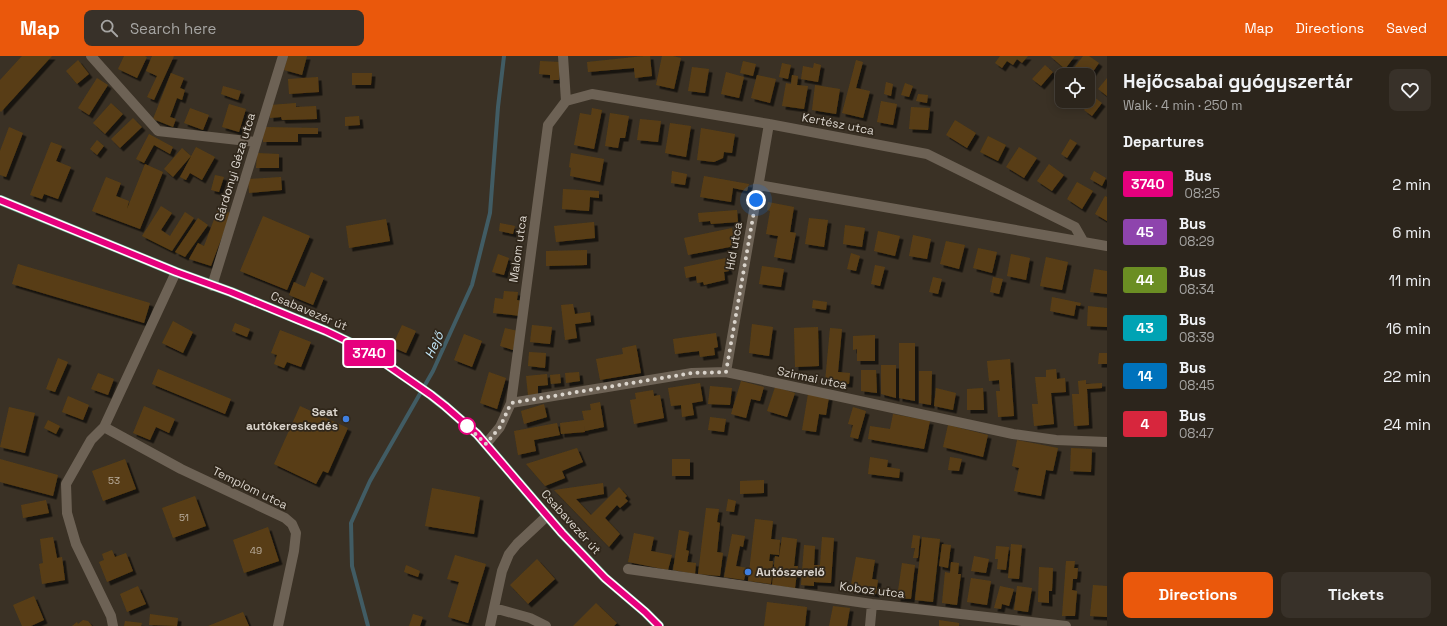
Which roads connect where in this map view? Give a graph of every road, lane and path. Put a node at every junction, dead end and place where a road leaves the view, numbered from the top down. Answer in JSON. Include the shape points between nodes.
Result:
{"nodes":[{"id":1,"x":91,"y":56,"type":"edge"},
{"id":2,"x":283,"y":56,"type":"edge"},
{"id":3,"x":563,"y":56,"type":"edge"},
{"id":4,"x":566,"y":101,"type":"junction"},
{"id":5,"x":769,"y":124,"type":"junction"},
{"id":6,"x":256,"y":142,"type":"junction"},
{"id":7,"x":758,"y":184,"type":"junction"},
{"id":8,"x":0,"y":200,"type":"edge"},
{"id":9,"x":1083,"y":241,"type":"junction"},
{"id":10,"x":1107,"y":246,"type":"edge"},
{"id":11,"x":176,"y":272,"type":"junction"},
{"id":12,"x":212,"y":286,"type":"junction"},
{"id":13,"x":726,"y":372,"type":"junction"},
{"id":14,"x":511,"y":403,"type":"junction"},
{"id":15,"x":104,"y":427,"type":"junction"},
{"id":16,"x":1107,"y":442,"type":"edge"},
{"id":17,"x":486,"y":444,"type":"junction"},
{"id":18,"x":547,"y":516,"type":"junction"},
{"id":19,"x":628,"y":569,"type":"dead end"},
{"id":20,"x":872,"y":604,"type":"junction"},
{"id":21,"x":494,"y":608,"type":"junction"},
{"id":22,"x":113,"y":626,"type":"edge"},
{"id":23,"x":278,"y":626,"type":"edge"},
{"id":24,"x":490,"y":626,"type":"edge"},
{"id":25,"x":546,"y":626,"type":"edge"},
{"id":26,"x":659,"y":626,"type":"edge"},
{"id":27,"x":870,"y":626,"type":"edge"},
{"id":28,"x":1066,"y":626,"type":"edge"}],
"edges":[{"from":1,"to":6,"type":"street","via":[[158,131]]},
{"from":2,"to":6,"type":"street","name":"Gárdonyi Géza utca"},
{"from":3,"to":4,"type":"street"},
{"from":4,"to":5,"type":"street","name":"Kertész utca","via":[[592,94]]},
{"from":4,"to":14,"type":"street","name":"Malom utca","via":[[548,125]]},
{"from":5,"to":7,"type":"street","name":"Híd utca"},
{"from":5,"to":9,"type":"street","name":"Kertész utca","via":[[928,154],[1075,227]]},
{"from":6,"to":12,"type":"street","name":"Gárdonyi Géza utca"},
{"from":7,"to":9,"type":"street"},
{"from":7,"to":13,"type":"street","name":"Híd utca"},
{"from":8,"to":11,"type":"main road","name":"Csabavezér út"},
{"from":9,"to":10,"type":"street"},
{"from":11,"to":12,"type":"main road","name":"Csabavezér út"},
{"from":11,"to":15,"type":"street"},
{"from":12,"to":17,"type":"main road","name":"Csabavezér út","via":[[326,331],[366,350],[431,395]]},
{"from":13,"to":14,"type":"street","name":"Szirmai utca","via":[[692,373]]},
{"from":13,"to":16,"type":"street","name":"Szirmai utca","via":[[1013,434],[1056,440]]},
{"from":14,"to":17,"type":"street","name":"Malom utca","via":[[500,427]]},
{"from":15,"to":22,"type":"street","via":[[91,440],[66,484],[67,513],[76,544],[111,616]]},
{"from":15,"to":23,"type":"street","name":"Templom utca","via":[[181,469],[285,518],[292,524],[296,533],[294,551]]},
{"from":17,"to":18,"type":"main road","name":"Csabavezér út"},
{"from":18,"to":21,"type":"street","via":[[508,554]]},
{"from":18,"to":26,"type":"main road","name":"Csabavezér út","via":[[605,578]]},
{"from":19,"to":20,"type":"street","name":"Koboz utca"},
{"from":20,"to":27,"type":"street"},
{"from":20,"to":28,"type":"street","name":"Koboz utca"},
{"from":21,"to":24,"type":"street"},
{"from":21,"to":25,"type":"street","via":[[530,618]]}]}
